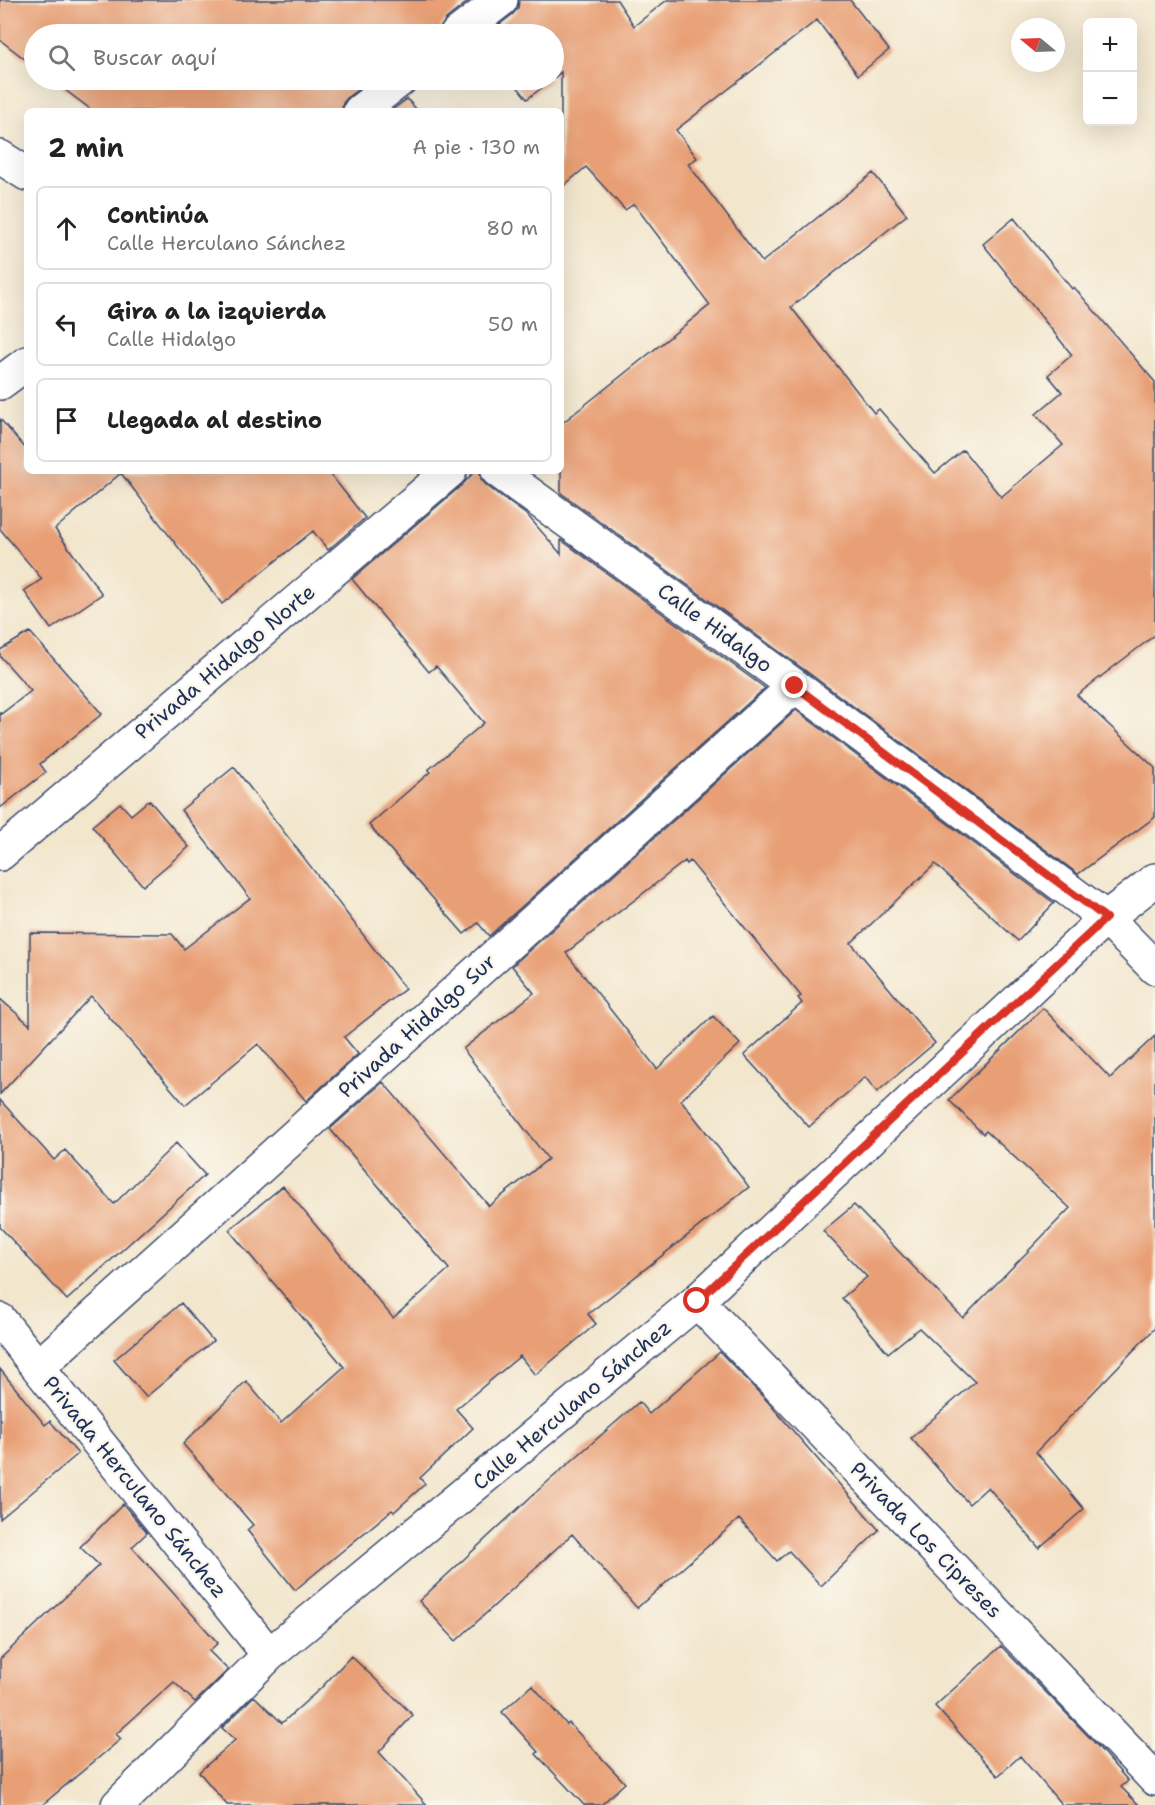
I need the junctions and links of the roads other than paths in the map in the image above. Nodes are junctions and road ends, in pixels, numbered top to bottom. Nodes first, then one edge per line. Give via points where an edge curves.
1 (501, 0) edge
2 (470, 24) edge
3 (387, 90) edge
4 (364, 108) edge
5 (0, 157) edge
6 (24, 172) edge
7 (24, 365) edge
8 (0, 383) edge
9 (446, 474) edge
10 (502, 474) edge
11 (795, 686) junction
12 (0, 854) edge
13 (1155, 880) edge
14 (1106, 918) junction
15 (1155, 968) edge
16 (697, 1301) junction
17 (0, 1320) edge
18 (39, 1366) junction
19 (269, 1655) junction
20 (1155, 1779) edge
21 (118, 1805) edge

1 - 2 street
3 - 4 street
5 - 6 street
7 - 8 street
9 - 12 street, Privada Hidalgo Norte
10 - 11 street, Calle Hidalgo
11 - 14 street, Calle Hidalgo
11 - 18 street, Privada Hidalgo Sur
13 - 14 street, Calle Herculano Sánchez
14 - 15 street, Calle Hidalgo
14 - 16 street, Calle Herculano Sánchez
16 - 19 street, Calle Herculano Sánchez
16 - 20 street, Privada Los Cipreses
17 - 18 street, Privada Herculano Sánchez
18 - 19 street, Privada Herculano Sánchez
19 - 21 street, Calle Herculano Sánchez

